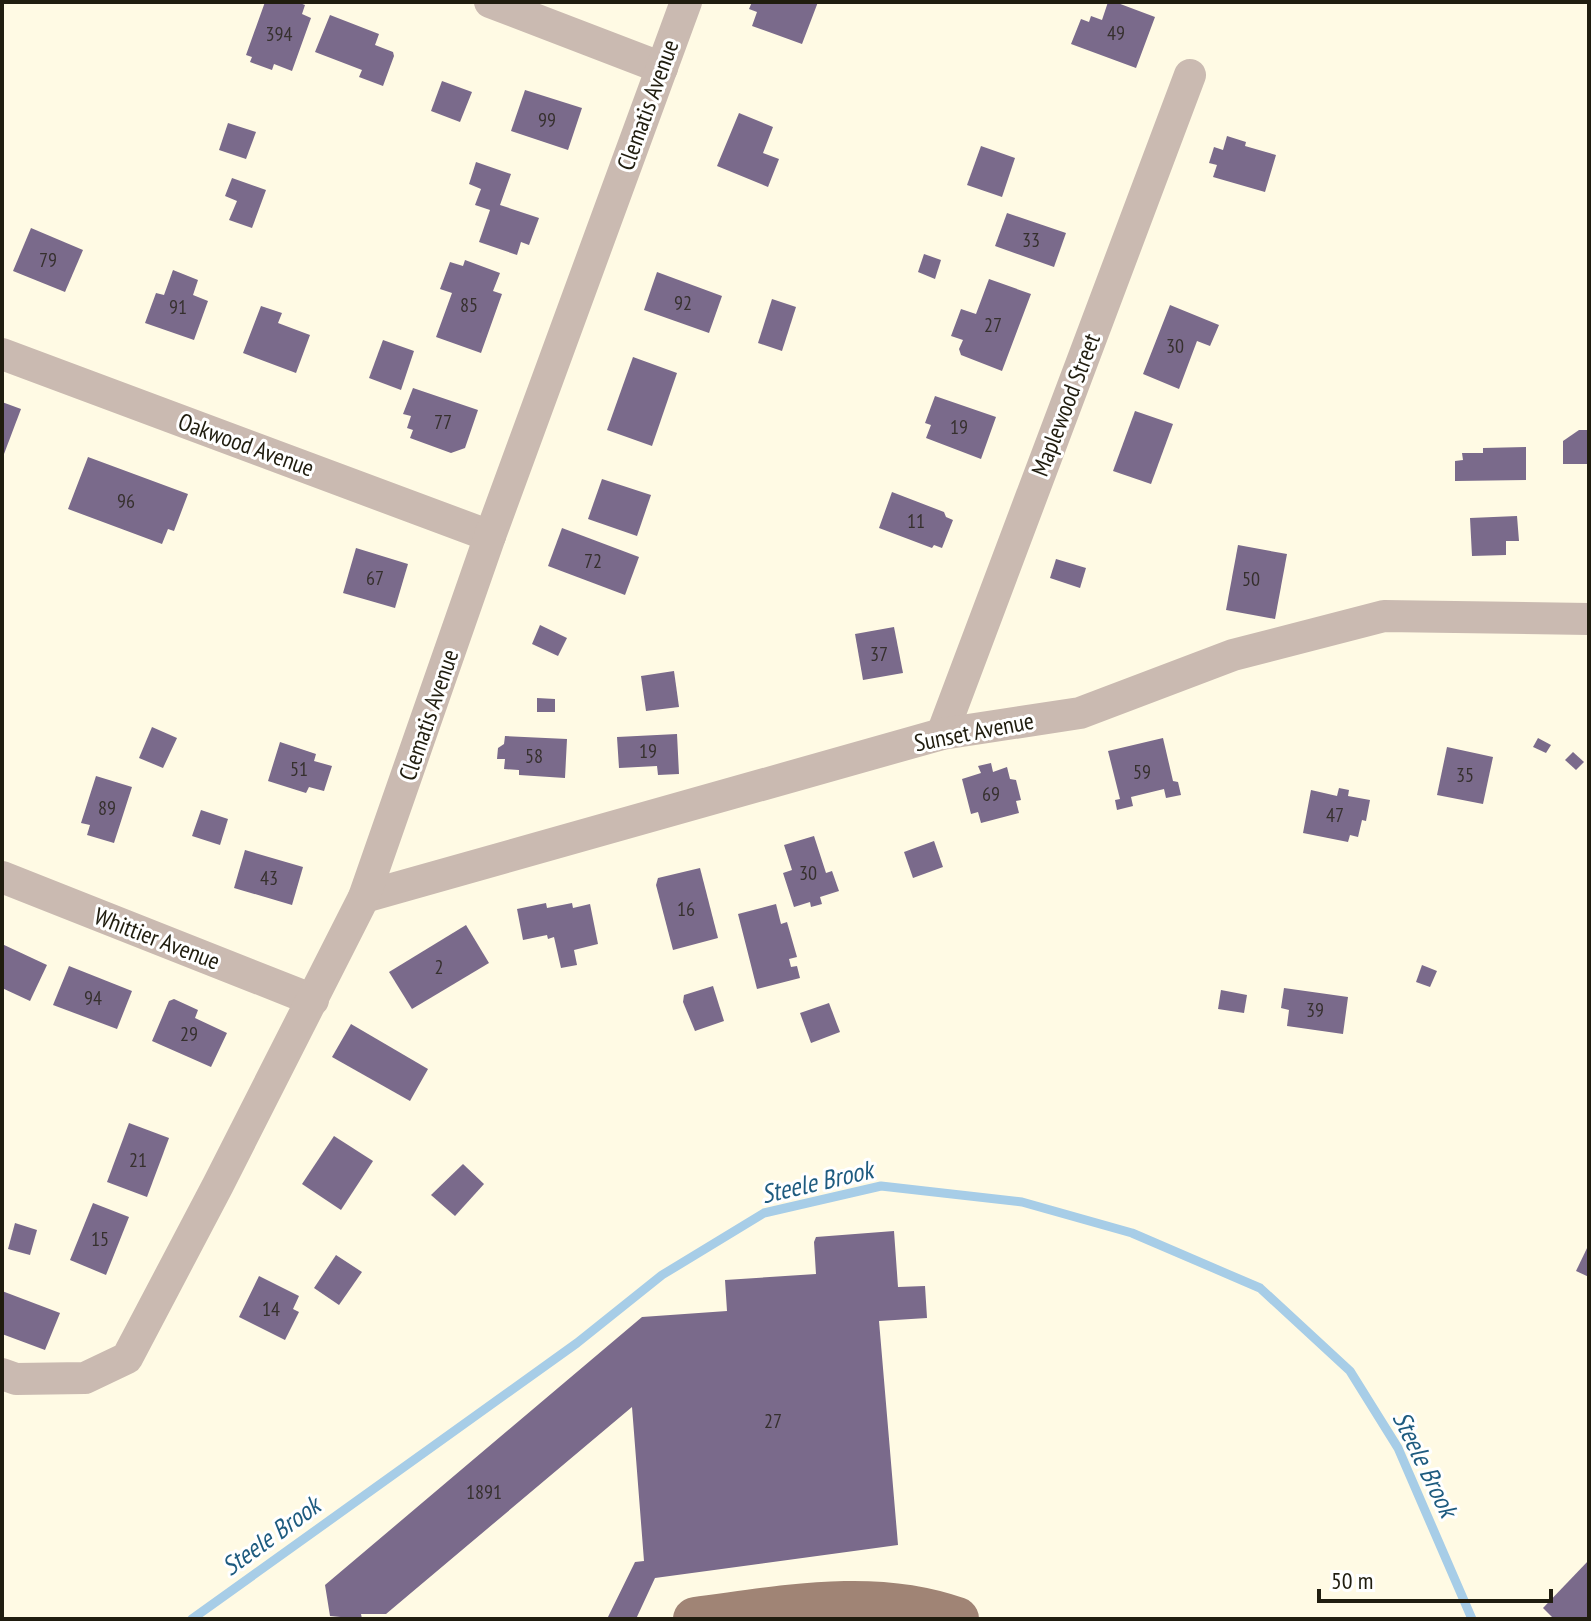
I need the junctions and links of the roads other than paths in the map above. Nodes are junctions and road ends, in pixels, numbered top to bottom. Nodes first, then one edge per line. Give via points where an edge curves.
1 (490, 2) edge
2 (686, 2) edge
3 (662, 68) junction
4 (1190, 75) dead end
5 (2, 354) edge
6 (490, 536) junction
7 (1589, 619) edge
8 (942, 734) junction
9 (2, 877) edge
10 (364, 897) junction
11 (313, 1000) junction
12 (2, 1374) edge
13 (695, 1619) edge
14 (957, 1619) edge

1 - 3 street
2 - 3 street, Clematis Avenue
3 - 6 street, Clematis Avenue
4 - 8 street, Maplewood Street
5 - 6 street, Oakwood Avenue
6 - 10 street, Clematis Avenue
7 - 8 street, Sunset Avenue via 1384,616 1233,655 1080,713
8 - 10 street, Sunset Avenue
9 - 11 street, Whittier Avenue
10 - 11 street, Clematis Avenue
11 - 12 street, Clematis Avenue via 127,1358 85,1378 16,1379
13 - 14 main road via 847,1602 900,1604

